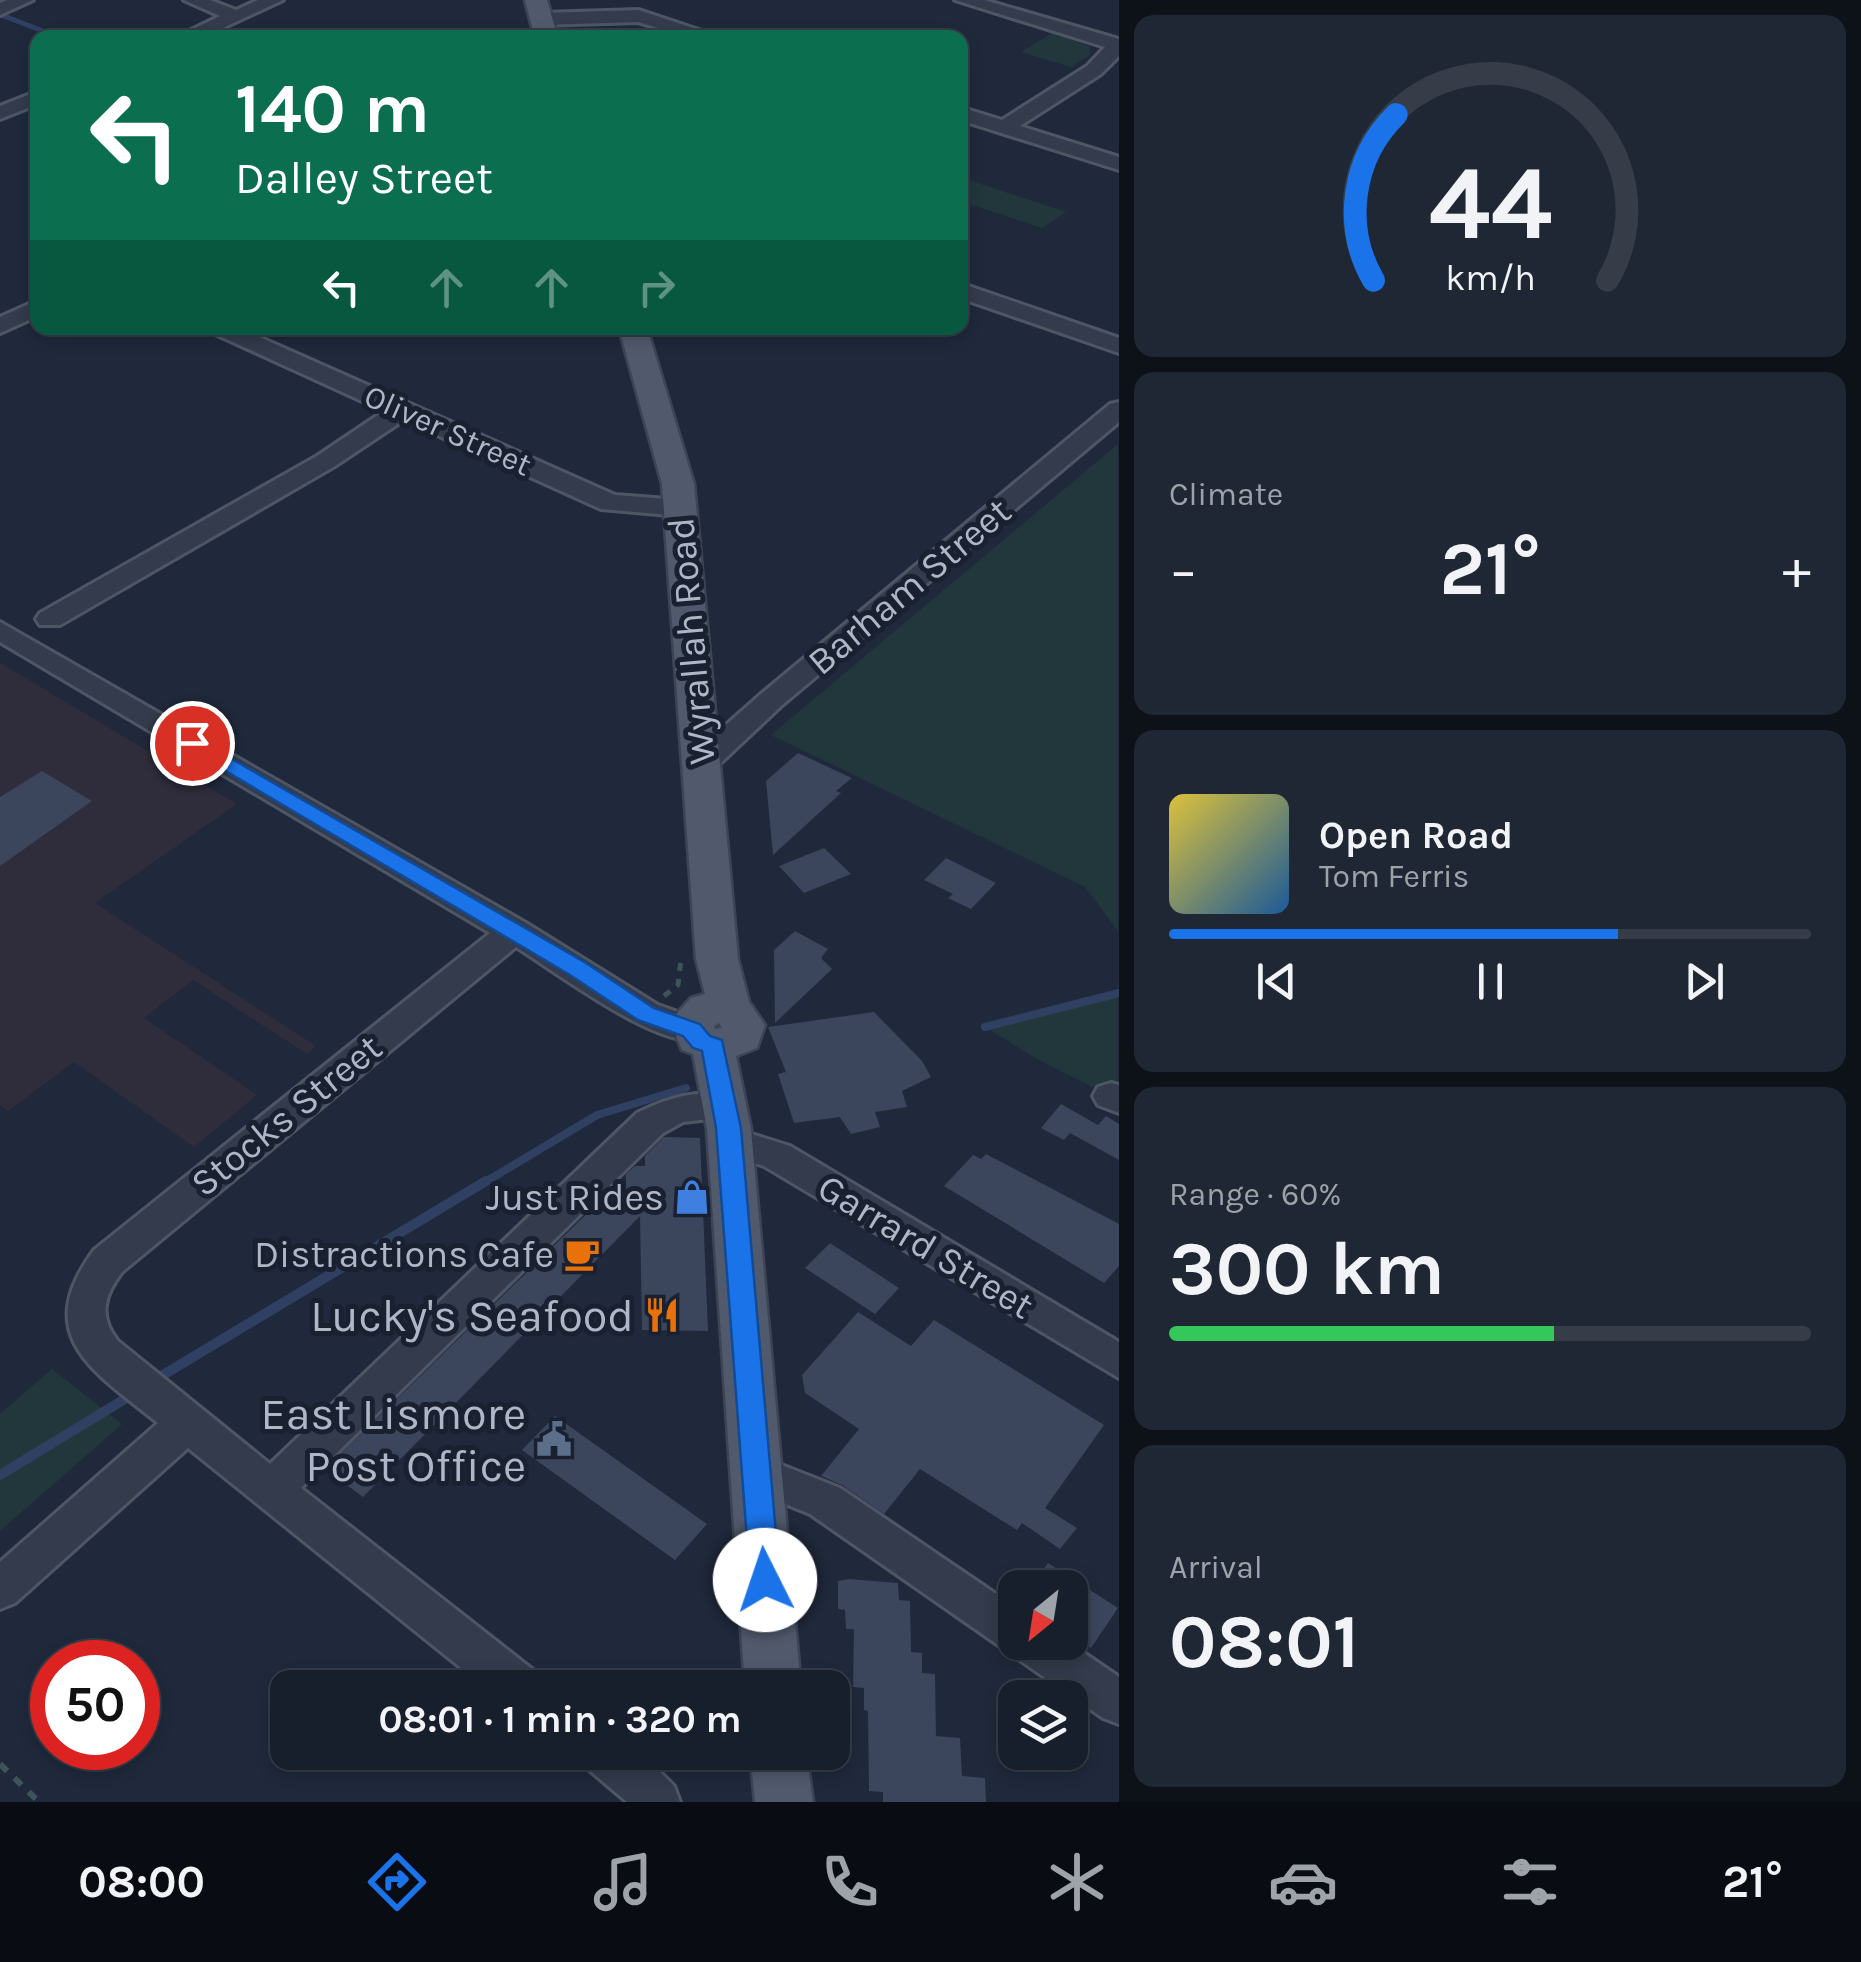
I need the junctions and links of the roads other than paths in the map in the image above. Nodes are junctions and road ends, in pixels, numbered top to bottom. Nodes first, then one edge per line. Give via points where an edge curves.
1 (24, 0) edge
2 (193, 0) edge
3 (274, 0) edge
4 (964, 0) edge
5 (0, 9) edge
6 (236, 16) junction
7 (542, 19) edge
8 (203, 30) edge
9 (687, 30) edge
10 (1118, 45) edge
11 (30, 100) edge
12 (0, 113) edge
13 (968, 116) edge
14 (1004, 126) junction
15 (1118, 164) edge
16 (968, 293) edge
17 (30, 312) edge
18 (0, 326) edge
19 (246, 335) edge
20 (635, 335) edge
21 (1118, 346) edge
22 (1118, 409) edge
23 (402, 410) junction
24 (681, 508) junction
25 (50, 619) dead end
26 (0, 630) edge
27 (701, 764) junction
28 (514, 931) junction
29 (713, 1025) junction
30 (727, 1126) junction
31 (1118, 1362) edge
32 (187, 1423) junction
33 (756, 1473) junction
34 (271, 1490) junction
35 (0, 1590) edge
36 (998, 1620) edge
37 (1056, 1660) edge
38 (499, 1670) edge
39 (772, 1670) edge
40 (1118, 1704) edge
41 (625, 1770) edge
42 (658, 1795) edge

1 - 5 street
2 - 6 street
3 - 6 street
4 - 10 street
6 - 8 street
7 - 9 street via 639,16
10 - 14 street via 1094,70
11 - 12 street
13 - 14 street
14 - 15 street
16 - 21 street
17 - 18 street
19 - 23 street, Oliver Street
20 - 24 main road, Wyrallah Road
22 - 27 street, Barham Street
23 - 24 street, Oliver Street via 610,503
23 - 25 street via 326,461
24 - 27 main road, Wyrallah Road
26 - 28 street
27 - 29 main road, Wyrallah Road via 718,960
28 - 29 street via 646,1014
28 - 32 street, Stocks Street via 91,1281 83,1316 90,1336
29 - 30 main road, Wyrallah Road
30 - 31 street, Garrard Street
30 - 33 main road, Wyrallah Road
30 - 34 street via 677,1110 650,1122
32 - 34 street
32 - 35 street
33 - 36 street via 826,1501
33 - 39 main road, Wyrallah Road
34 - 38 street
37 - 40 street
41 - 42 street

